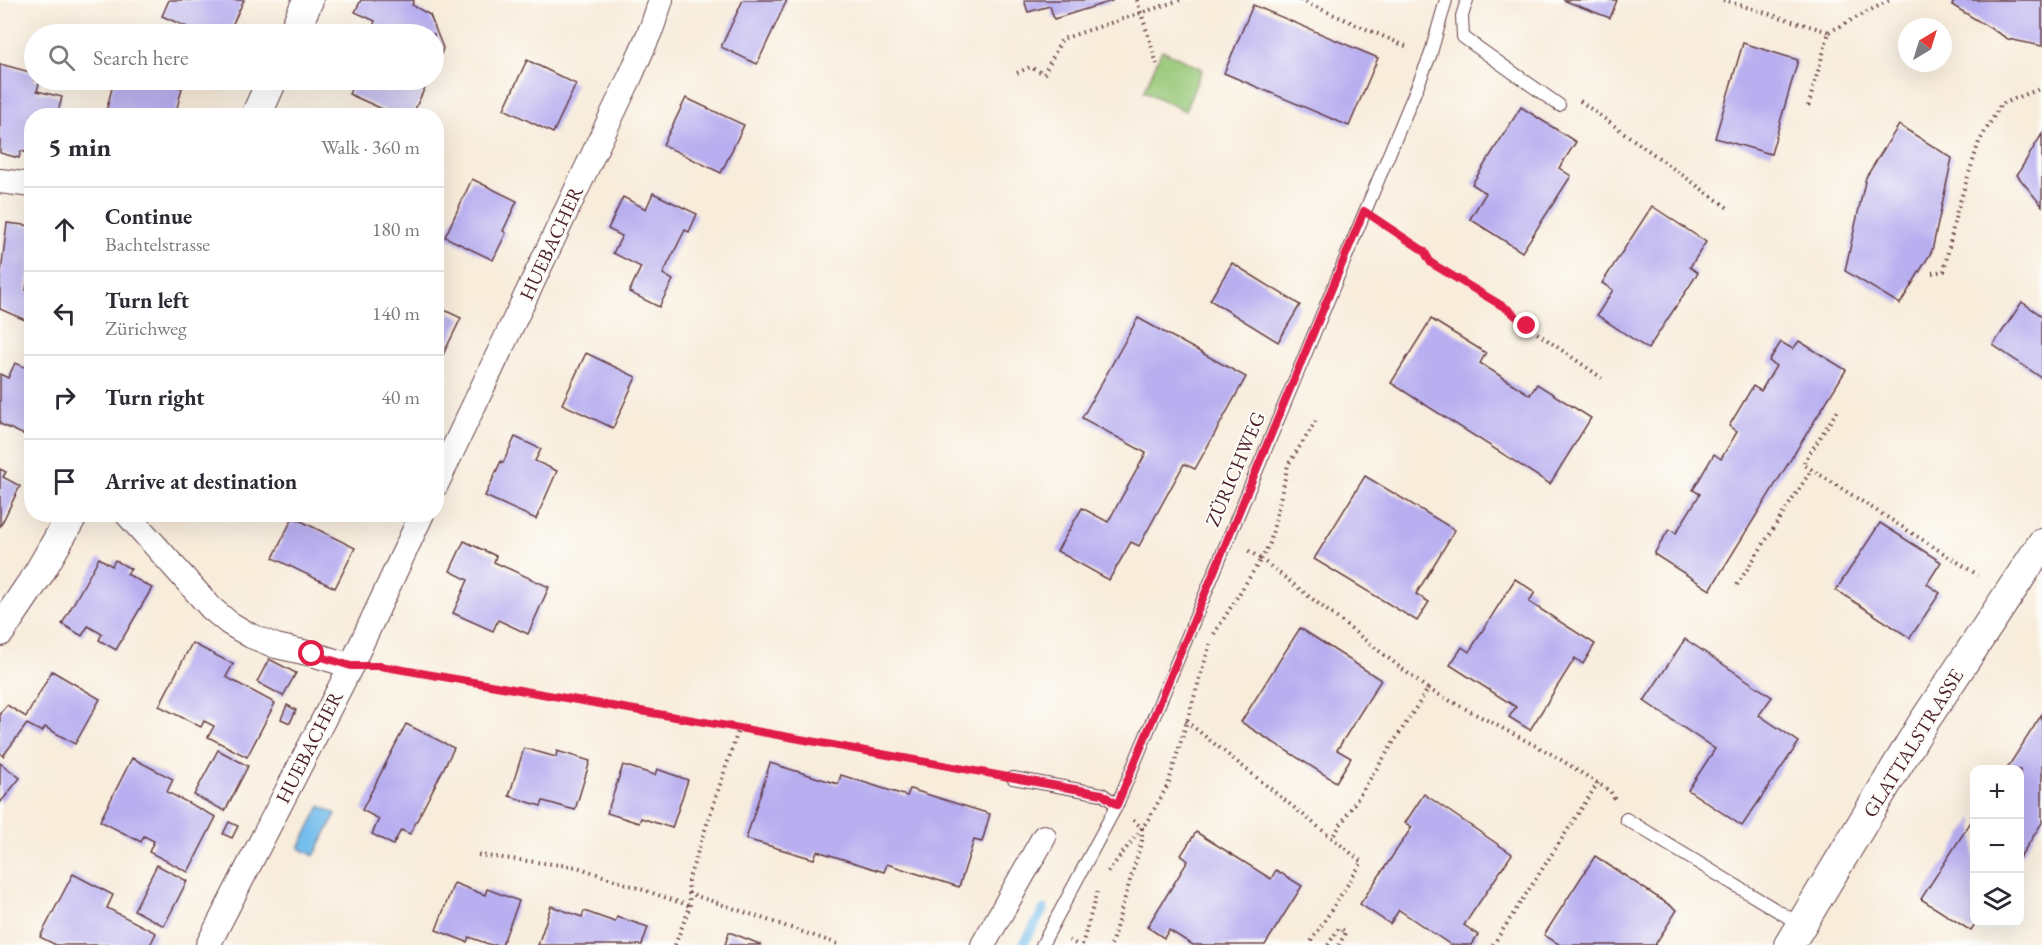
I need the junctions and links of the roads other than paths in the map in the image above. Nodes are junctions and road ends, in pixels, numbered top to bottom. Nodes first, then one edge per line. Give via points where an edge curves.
1 (308, 0) edge
2 (661, 0) edge
3 (1467, 0) edge
4 (1445, 4) edge
5 (1462, 16) junction
6 (297, 24) edge
7 (268, 90) edge
8 (1559, 105) dead end
9 (260, 108) edge
10 (0, 181) edge
11 (24, 184) edge
12 (444, 468) edge
13 (68, 522) edge
14 (134, 522) edge
15 (418, 522) edge
16 (2038, 560) edge
17 (0, 631) edge
18 (351, 666) junction
19 (1013, 778) road end
20 (1117, 805) junction
21 (1626, 819) road end
22 (1044, 837) dead end
23 (1795, 935) edge
24 (208, 945) edge
25 (983, 945) edge
26 (1042, 945) edge

1 - 6 street
2 - 12 street, HUEBACHER via 637,63
3 - 5 lane
4 - 5 lane
4 - 20 lane, ZÜRICHWEG via 1430,56
5 - 8 lane via 1463,37
7 - 9 street
10 - 11 street
13 - 17 street
14 - 18 street via 211,609 229,623 276,646
15 - 18 street, HUEBACHER
16 - 23 street, GLATTALSTRASSE via 1923,723
18 - 24 street, HUEBACHER
19 - 20 lane via 1102,794
20 - 26 lane, ZÜRICHWEG
21 - 23 lane
22 - 25 street

